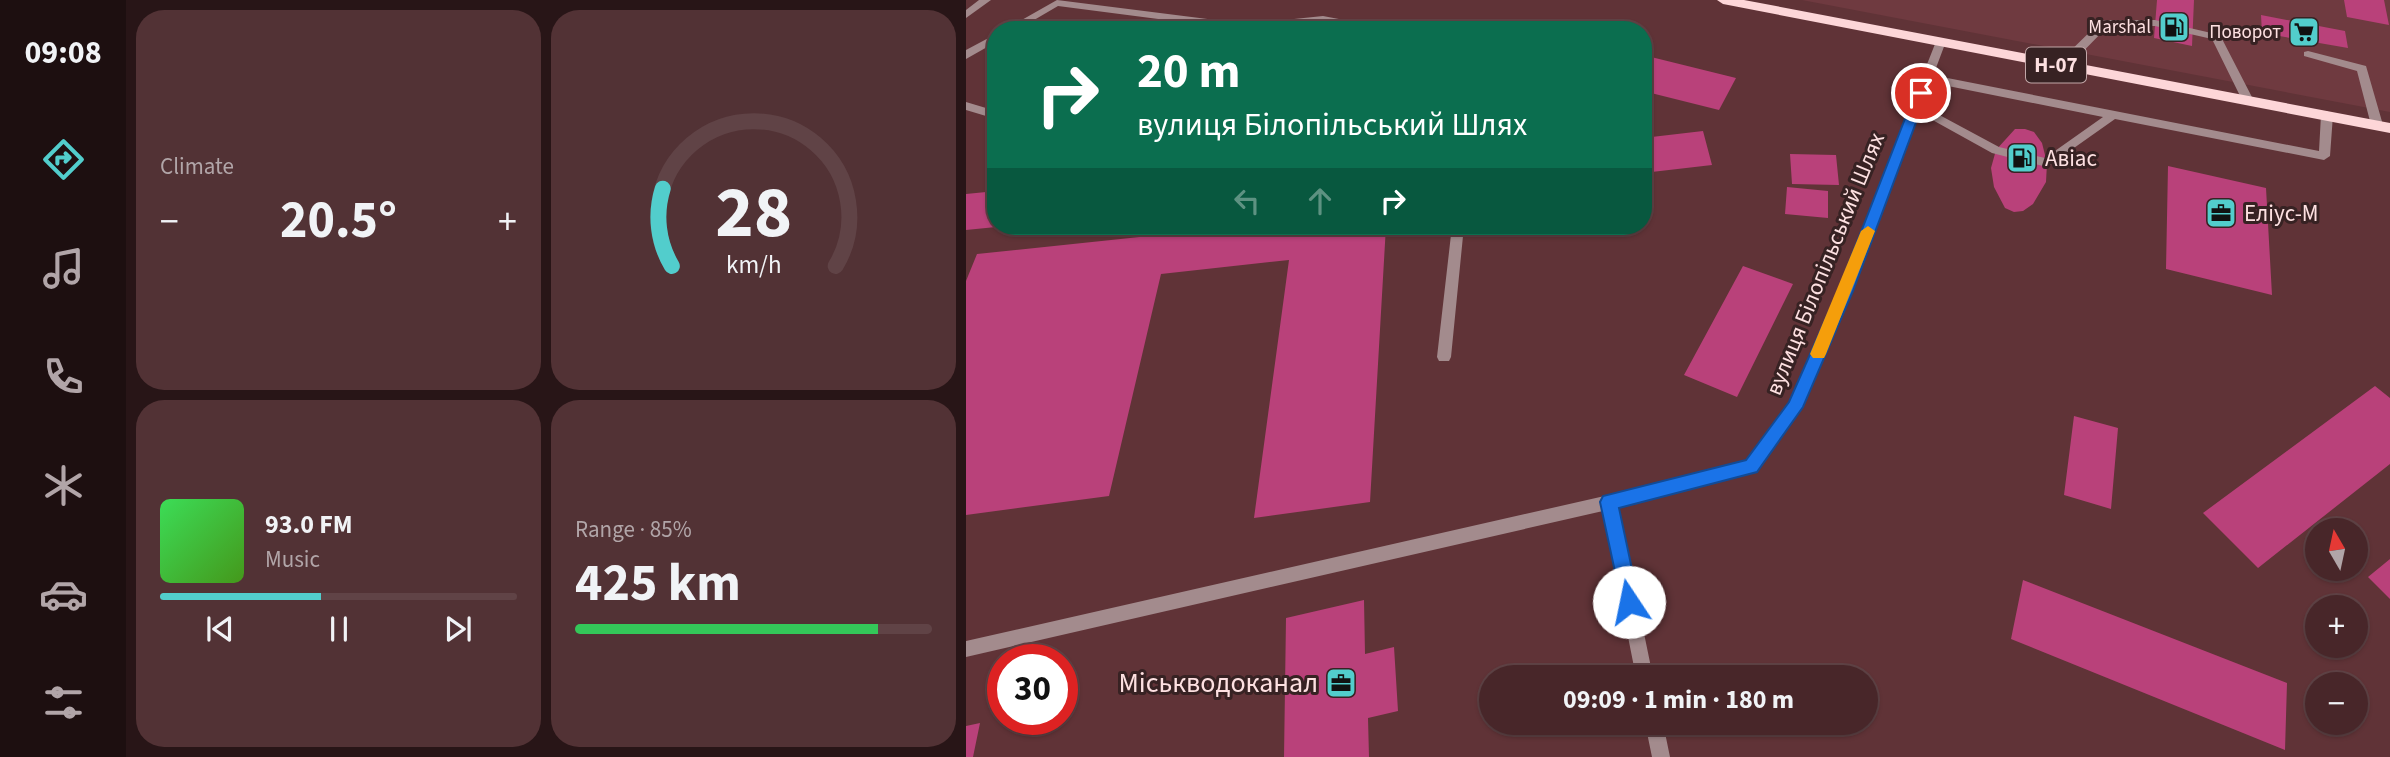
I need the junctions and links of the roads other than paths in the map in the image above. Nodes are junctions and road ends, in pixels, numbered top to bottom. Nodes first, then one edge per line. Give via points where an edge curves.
1 (986, 0) edge
2 (1723, 0) edge
3 (966, 15) edge
4 (1024, 21) edge
5 (1201, 21) edge
6 (1304, 21) edge
7 (1334, 21) edge
8 (987, 42) edge
9 (1940, 44) junction
10 (2308, 54) dead end
11 (966, 55) edge
12 (2062, 66) junction
13 (1927, 78) junction
14 (2248, 101) junction
15 (966, 106) edge
16 (1915, 107) junction
17 (987, 112) edge
18 (2113, 115) junction
19 (2327, 116) junction
20 (2384, 126) edge
21 (1457, 235) edge
22 (1444, 357) dead end
23 (1609, 502) junction
24 (966, 649) edge
25 (1643, 665) edge
26 (1656, 735) edge
27 (1661, 757) edge

1 - 3 street
2 - 9 main road, Н-07
4 - 5 street via 1056,2
6 - 7 street
8 - 11 street
9 - 12 main road, Н-07
9 - 13 street, вулиця Білопільський Шлях
10 - 20 street via 2362,69
12 - 14 main road, Н-07
12 - 14 street via 2105,23 2155,23 2216,37
13 - 16 street, вулиця Білопільський Шлях
13 - 18 street
14 - 19 main road, Н-07
15 - 17 street
16 - 18 street via 1996,150 2047,163
16 - 23 street, вулиця Білопільський Шлях via 1795,407 1751,466
18 - 19 street via 2324,156
19 - 20 main road, Н-07
21 - 22 street
23 - 24 street, вулиця Білопільський Шлях
23 - 25 street
26 - 27 street

